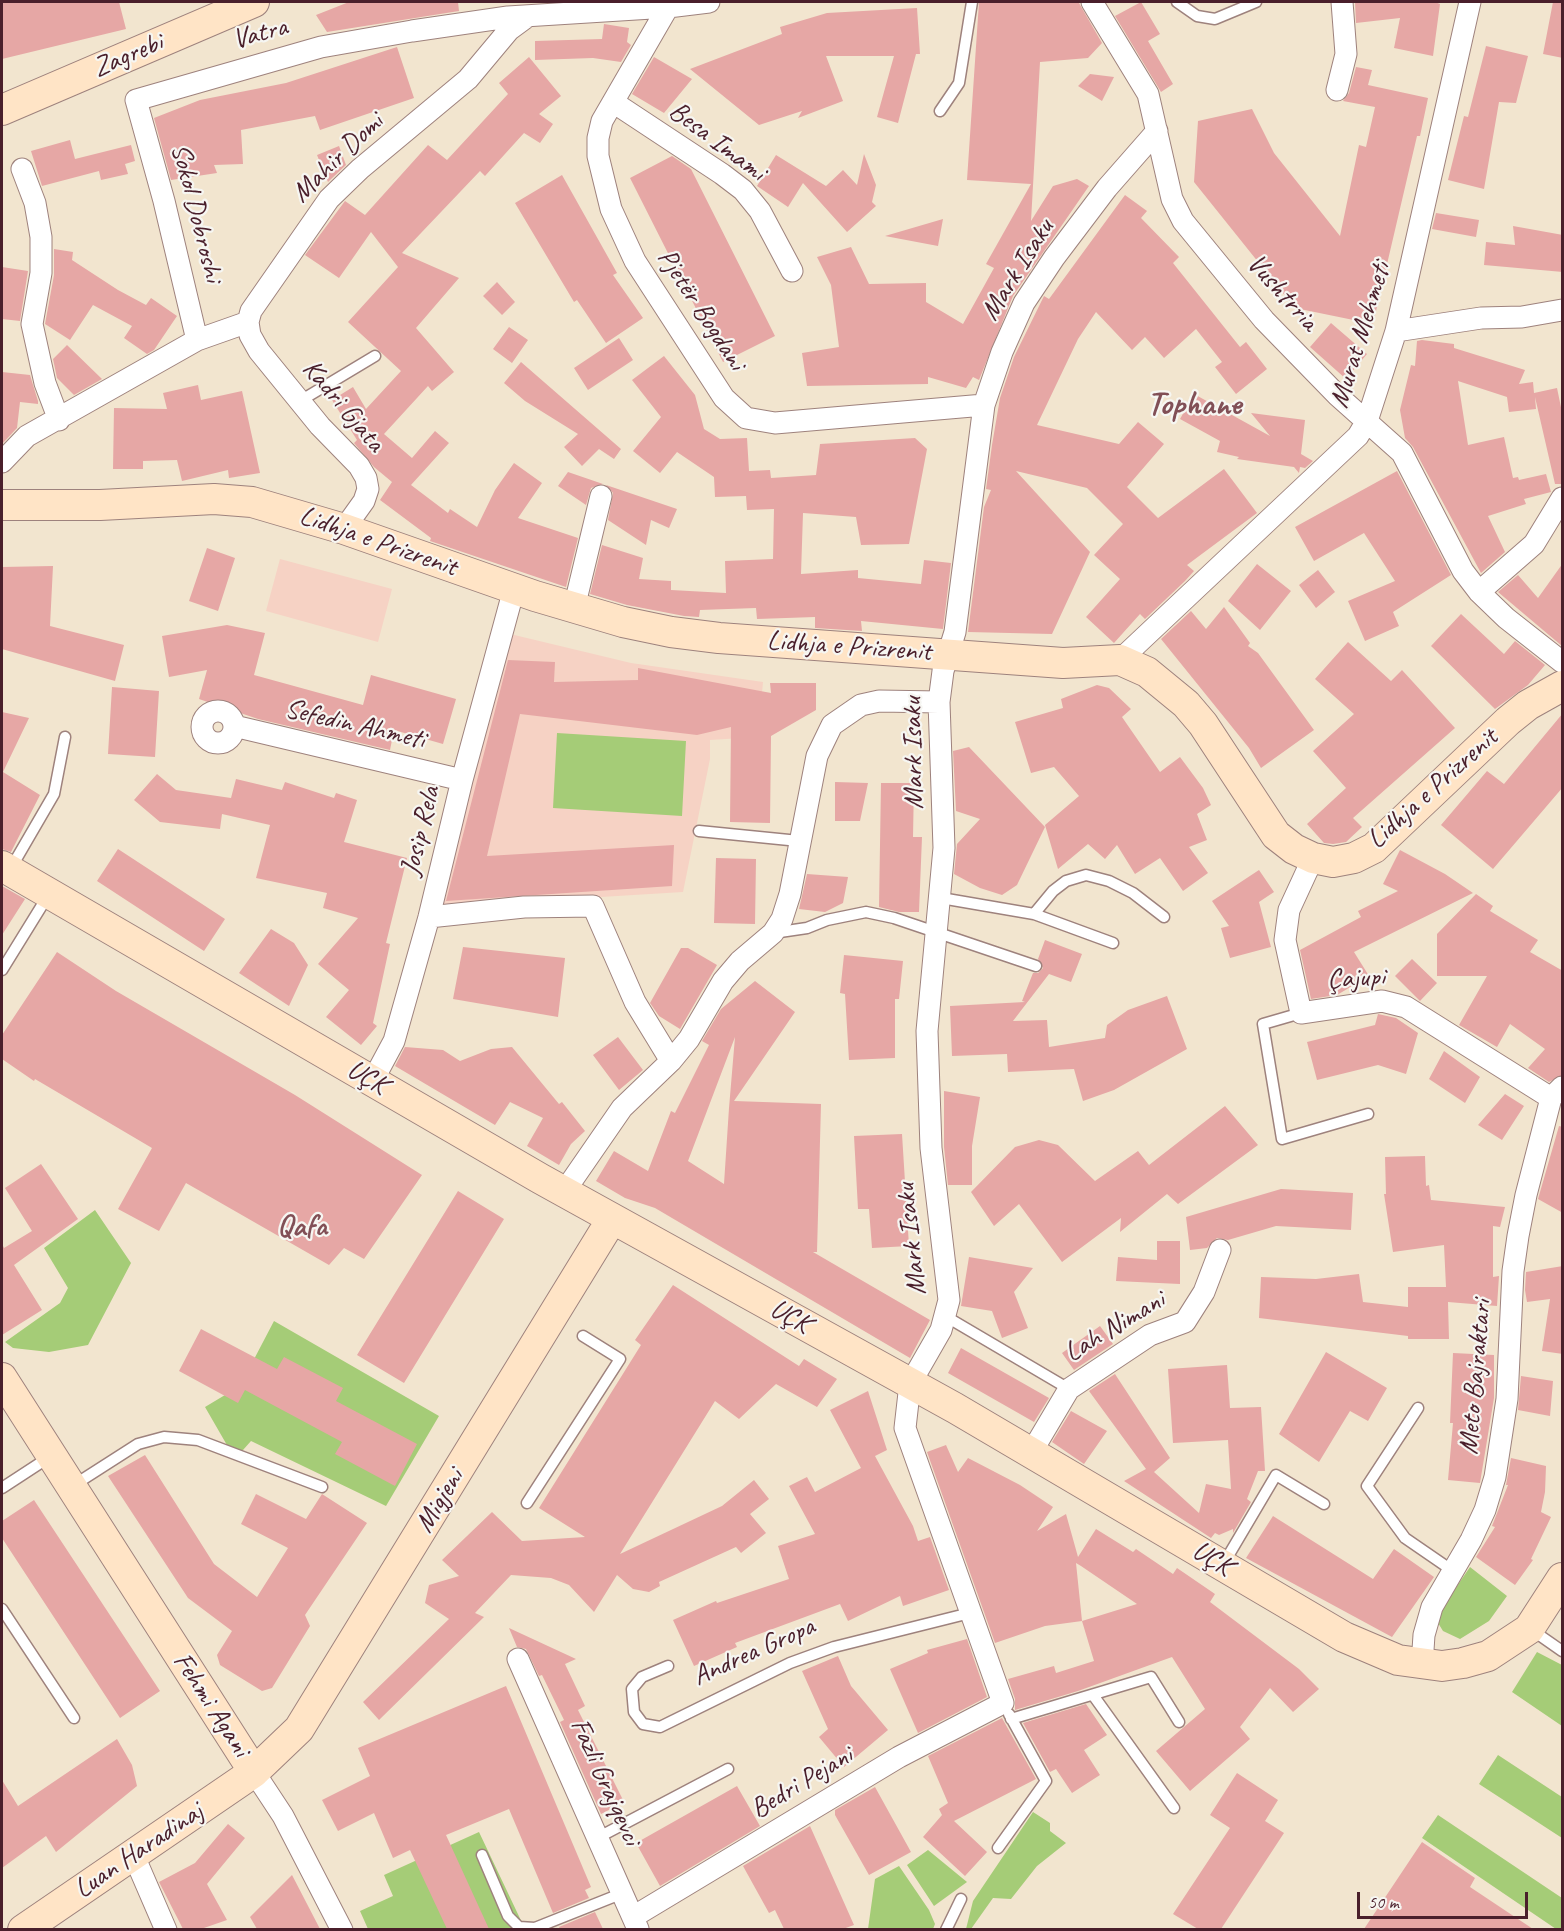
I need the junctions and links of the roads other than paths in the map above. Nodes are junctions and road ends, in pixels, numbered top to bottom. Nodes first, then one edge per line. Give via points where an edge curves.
1 (254, 2) edge
2 (709, 2) edge
3 (972, 2) edge
4 (1092, 2) edge
5 (1177, 2) edge
6 (1256, 2) edge
7 (1342, 2) edge
8 (1470, 2) edge
9 (668, 7) junction
10 (513, 16) edge
11 (1337, 90) dead end
12 (136, 100) joint
13 (613, 102) junction
14 (2, 110) edge
15 (940, 111) dead end
16 (1157, 131) junction
17 (22, 169) dead end
18 (792, 271) dead end
19 (1563, 310) edge
20 (248, 322) junction
21 (1396, 331) junction
22 (198, 340) junction
23 (375, 356) dead end
24 (300, 401) junction
25 (984, 405) junction
26 (59, 420) junction
27 (1367, 421) junction
28 (2, 462) edge
29 (601, 496) dead end
30 (1563, 498) edge
31 (2, 506) edge
32 (344, 529) junction
33 (514, 589) junction
34 (1479, 592) junction
35 (574, 608) junction
36 (949, 653) junction
37 (1120, 660) junction
38 (1563, 662) edge
39 (1563, 686) edge
40 (939, 702) junction
41 (234, 726) dead end
42 (65, 737) dead end
43 (462, 780) junction
44 (699, 831) dead end
45 (800, 841) junction
46 (1313, 858) junction
47 (5, 868) edge
48 (49, 894) junction
49 (941, 898) junction
50 (1034, 914) junction
51 (429, 917) junction
52 (1164, 917) dead end
53 (936, 931) junction
54 (773, 933) junction
55 (1113, 943) dead end
56 (1036, 966) dead end
57 (2, 970) edge
58 (1301, 1013) junction
59 (671, 1062) junction
60 (372, 1082) junction
61 (1557, 1093) edge
62 (1368, 1114) dead end
63 (564, 1192) junction
64 (612, 1219) junction
65 (1220, 1250) dead end
66 (945, 1316) junction
67 (583, 1336) dead end
68 (2, 1378) edge
69 (910, 1384) junction
70 (1069, 1389) junction
71 (1418, 1408) dead end
72 (1031, 1453) junction
73 (51, 1456) junction
74 (71, 1486) junction
75 (322, 1487) dead end
76 (2, 1488) edge
77 (527, 1503) dead end
78 (1324, 1504) dead end
79 (1223, 1566) junction
80 (1453, 1571) junction
81 (1563, 1578) edge
82 (2, 1609) edge
83 (970, 1613) junction
84 (1529, 1629) junction
85 (1563, 1650) edge
86 (518, 1659) dead end
87 (1422, 1665) junction
88 (668, 1666) dead end
89 (1093, 1695) junction
90 (1007, 1711) junction
91 (74, 1718) dead end
92 (1179, 1722) dead end
93 (728, 1769) dead end
94 (254, 1772) junction
95 (1174, 1808) dead end
96 (598, 1837) junction
97 (998, 1848) dead end
98 (482, 1855) dead end
99 (134, 1856) junction
100 (623, 1893) junction
101 (961, 1899) dead end
102 (636, 1923) edge
103 (23, 1929) edge
104 (166, 1929) edge
105 (342, 1929) edge
106 (946, 1929) edge

1 - 14 main road, Zagrebi
2 - 9 street, Vatra
3 - 15 lane via 959,83
4 - 16 street, Vushtrria via 1148,94
5 - 6 lane via 1197,16 1215,19
7 - 11 street via 1346,54
8 - 21 street, Murat Mehmeti
9 - 10 street, Vatra
9 - 13 street, Pjetër Bogdani
10 - 12 street, Vatra via 321,47
10 - 20 street, Mahir Domi via 468,79 329,199
12 - 22 street, Sokol Dobroshi
13 - 18 street, Besa Imami via 743,190 760,211
13 - 25 street, Pjetër Bogdani via 598,138 602,181 611,209 635,261 734,409 757,422 775,423
16 - 25 street, Mark Isaku via 1107,188 1024,303
16 - 27 street, Vushtrria via 1172,199 1183,221 1264,320
17 - 26 street via 35,203 41,237 41,273 32,324 45,383
19 - 21 street
20 - 22 street
20 - 24 street, Kadri Gjata via 259,351
21 - 27 street, Murat Mehmeti
22 - 26 street
23 - 24 lane
24 - 32 street, Kadri Gjata via 366,478 364,501
25 - 36 street, Mark Isaku via 955,632
26 - 28 street via 27,436
27 - 34 street, Vushtrria via 1402,453 1462,571
27 - 37 street, Murat Mehmeti via 1358,436
29 - 35 street
30 - 34 street via 1534,544
31 - 32 main road, Lidhja e Prizrenit via 214,499 252,502
32 - 33 main road, Lidhja e Prizrenit
33 - 35 main road, Lidhja e Prizrenit
33 - 43 street, Josip Rela
34 - 38 street, Vushtrria
35 - 36 main road, Lidhja e Prizrenit via 623,622 719,638
36 - 37 main road, Lidhja e Prizrenit via 1062,663
36 - 40 street, Mark Isaku
37 - 46 main road, Lidhja e Prizrenit via 1147,672 1186,704 1276,835
39 - 46 main road, Lidhja e Prizrenit via 1508,721 1374,848 1354,858 1333,862
40 - 45 street via 879,701 861,705 832,725 817,756
40 - 49 street, Mark Isaku via 944,848
41 - 43 street, Sefedin Ahmeti
42 - 47 lane, UÇK via 54,794
43 - 51 street, Josip Rela
44 - 45 lane
45 - 54 street via 790,894
46 - 58 street, Çajupi via 1289,910 1285,940
47 - 48 main road, UÇK
48 - 57 lane
48 - 60 main road, UÇK
49 - 50 lane
49 - 53 street, Mark Isaku
50 - 52 lane via 1066,881 1086,875 1117,885
50 - 55 lane
51 - 59 street via 524,907 593,906 635,1002
51 - 60 street, Josip Rela via 394,1041
53 - 54 lane via 866,912
53 - 56 lane
53 - 66 street, Mark Isaku via 927,1031 931,1148 949,1300
54 - 59 street via 723,981
58 - 61 street, Çajupi via 1382,1001 1406,1007
58 - 62 lane via 1263,1024 1282,1139
59 - 63 street via 622,1108
60 - 63 main road, UÇK
61 - 80 street, Meto Bajraktari via 1526,1195 1518,1236 1507,1399 1495,1478 1485,1510
63 - 64 main road, UÇK
64 - 69 main road, UÇK
64 - 94 main road, Migjeni via 328,1686 299,1729
65 - 70 street, Lah Nimani via 1204,1292 1185,1322 1150,1335
66 - 69 street, Mark Isaku
66 - 70 lane, Lah Nimani
67 - 77 lane via 620,1359
68 - 73 main road, Fehmi Agani
69 - 72 main road, UÇK
69 - 83 street via 905,1428
70 - 72 street, Lah Nimani
71 - 80 lane via 1367,1486 1405,1538
72 - 79 main road, UÇK
73 - 74 main road, Fehmi Agani
73 - 76 lane
74 - 75 lane via 138,1444 164,1437 198,1440
74 - 94 main road, Fehmi Agani
78 - 79 lane via 1276,1475
79 - 87 main road, UÇK via 1344,1637 1398,1660
80 - 87 street, Meto Bajraktari via 1431,1607
81 - 84 main road, UÇK
82 - 91 lane
83 - 88 lane, Andrea Gropa via 834,1647 790,1663 660,1727 643,1724 634,1712 632,1689 642,1677
83 - 90 street
84 - 85 lane
84 - 87 main road, UÇK via 1488,1656 1453,1665
86 - 96 street, Fazli Grajqevci
89 - 90 lane
89 - 92 lane via 1151,1677
89 - 95 lane
90 - 97 lane via 1046,1781
90 - 102 street, Bedri Pejani via 898,1757
93 - 96 lane
94 - 99 main road, Luan Haradinaj
94 - 105 street, Fehmi Agani via 284,1816
96 - 100 street, Fazli Grajqevci
98 - 100 lane via 508,1916 519,1927 535,1928
99 - 103 main road, Luan Haradinaj
99 - 104 street
100 - 102 street, Fazli Grajqevci
101 - 106 lane

